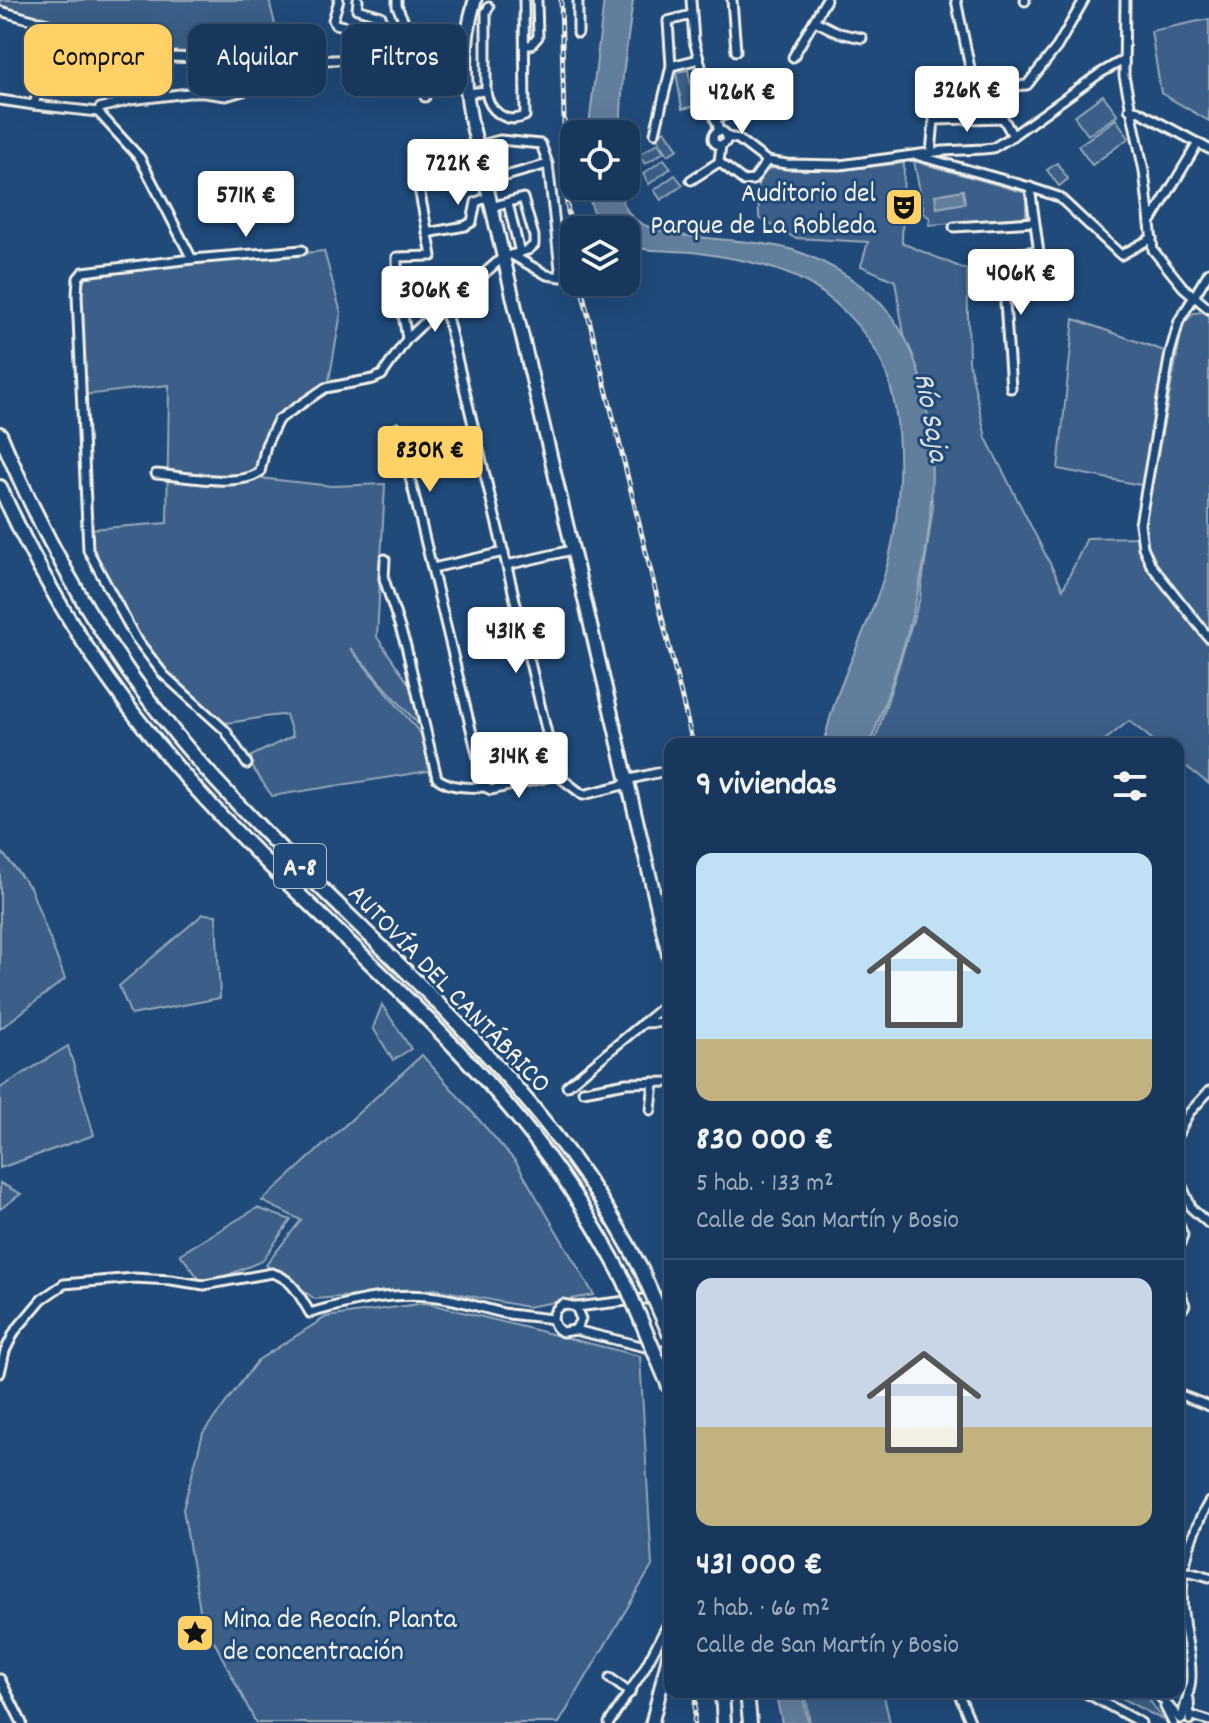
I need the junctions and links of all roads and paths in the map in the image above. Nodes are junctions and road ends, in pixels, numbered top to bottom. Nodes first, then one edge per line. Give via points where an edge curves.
1 (339, 0) edge
2 (358, 0) edge
3 (397, 0) edge
4 (475, 0) edge
5 (524, 0) edge
6 (537, 0) edge
7 (578, 0) edge
8 (691, 0) edge
9 (732, 0) edge
10 (826, 0) edge
11 (956, 0) edge
12 (1084, 0) edge
13 (1125, 0) edge
14 (489, 7) dead end
15 (0, 11) edge
16 (691, 15) junction
17 (815, 21) junction
18 (45, 24) edge
19 (405, 24) edge
20 (578, 33) dead end
21 (862, 38) dead end
22 (467, 40) edge
23 (525, 45) junction
24 (736, 51) dead end
25 (793, 57) dead end
26 (699, 59) junction
27 (1124, 62) junction
28 (671, 66) junction
29 (486, 91) junction
30 (188, 93) edge
31 (467, 93) joint
32 (36, 96) edge
33 (0, 100) edge
34 (34, 105) junction
35 (741, 109) dead end
36 (1129, 109) junction
37 (98, 112) junction
38 (715, 119) junction
39 (719, 131) junction
40 (655, 133) dead end
41 (1013, 136) junction
42 (727, 137) junction
43 (1198, 143) junction
44 (721, 145) junction
45 (477, 146) junction
46 (1209, 149) edge
47 (948, 151) junction
48 (931, 153) junction
49 (916, 155) junction
50 (767, 161) junction
51 (719, 162) junction
52 (548, 164) junction
53 (963, 167) junction
54 (417, 178) dead end
55 (691, 180) dead end
56 (485, 182) junction
57 (1030, 187) junction
58 (490, 202) junction
59 (508, 203) junction
60 (1034, 222) junction
61 (1150, 223) junction
62 (954, 227) dead end
63 (427, 233) junction
64 (1152, 238) junction
65 (302, 250) dead end
66 (1037, 251) junction
67 (516, 254) junction
68 (192, 259) junction
69 (1209, 272) edge
70 (1044, 289) dead end
71 (1194, 298) junction
72 (445, 308) junction
73 (1209, 309) edge
74 (407, 339) junction
75 (1011, 388) dead end
76 (398, 428) dead end
77 (0, 434) edge
78 (156, 474) dead end
79 (0, 487) edge
80 (572, 550) junction
81 (504, 552) junction
82 (385, 559) dead end
83 (507, 565) junction
84 (433, 568) junction
85 (1209, 638) edge
86 (247, 764) dead end
87 (664, 772) edge
88 (557, 775) junction
89 (627, 782) junction
90 (485, 787) junction
91 (664, 939) edge
92 (664, 1008) edge
93 (664, 1022) edge
94 (641, 1023) junction
95 (654, 1082) junction
96 (664, 1082) edge
97 (567, 1086) dead end
98 (583, 1091) dead end
99 (1209, 1091) edge
100 (651, 1110) dead end
101 (1184, 1123) edge
102 (1184, 1191) edge
103 (1209, 1224) edge
104 (664, 1297) edge
105 (576, 1307) junction
106 (552, 1319) junction
107 (664, 1321) edge
108 (575, 1330) junction
109 (664, 1352) edge
110 (0, 1373) edge
111 (664, 1375) edge
112 (1184, 1396) edge
113 (1209, 1406) edge
114 (1209, 1502) edge
115 (1184, 1570) edge
116 (1184, 1572) edge
117 (1209, 1577) edge
118 (1184, 1626) edge
119 (664, 1631) edge
120 (664, 1670) edge
121 (643, 1671) junction
122 (662, 1676) junction
123 (610, 1678) dead end
124 (0, 1679) edge
125 (630, 1693) junction
126 (720, 1698) edge
127 (745, 1698) edge
128 (961, 1698) edge
129 (1095, 1698) edge
130 (1161, 1698) edge
131 (1161, 1698) edge
132 (1187, 1698) junction
133 (1168, 1705) junction
134 (1185, 1720) edge
135 (1209, 1721) edge
136 (22, 1723) edge
137 (609, 1723) edge
138 (652, 1723) edge
139 (722, 1723) edge
140 (747, 1723) edge
141 (971, 1723) edge
142 (1141, 1723) edge

1 - 2 street via 335,24 375,33 381,16 357,9
3 - 19 street
4 - 22 highway
5 - 23 street
6 - 23 street via 538,37
7 - 20 street
8 - 16 street
9 - 24 street
10 - 17 street
11 - 12 street via 974,87 984,88 1027,85 1035,78
13 - 27 street
14 - 29 street
15 - 18 street
16 - 26 street
16 - 28 street via 668,21
17 - 21 street
17 - 25 street
23 - 29 street via 525,116 512,119 497,113
26 - 28 street
26 - 38 street
27 - 36 street
27 - 41 street
28 - 40 street
29 - 31 street
30 - 37 street
31 - 45 highway
32 - 34 street
33 - 34 street
34 - 37 street
35 - 38 street
36 - 43 street
36 - 61 street
37 - 68 street via 140,158
38 - 39 street
39 - 42 street
39 - 44 street via 713,139
41 - 47 street via 993,148
41 - 48 street via 1003,118 934,120
42 - 44 street
42 - 50 street
43 - 46 street
43 - 61 street
44 - 51 street
45 - 52 street via 500,140 541,144
45 - 56 highway
47 - 48 street
47 - 53 street
48 - 49 street
49 - 50 street via 840,165
49 - 53 street
50 - 51 street via 749,181
51 - 55 street
52 - 56 street
52 - 67 street via 561,277 547,275
53 - 57 street
54 - 63 street
56 - 58 highway
57 - 60 street
57 - 64 street via 1059,197 1121,255
58 - 59 street
58 - 63 street via 476,202 472,222 465,226
58 - 67 highway
59 - 67 street
59 - 67 street via 523,198 534,236 534,245
60 - 62 street
60 - 66 street
61 - 64 street
63 - 74 street via 432,256 397,257
64 - 71 street via 1153,250
65 - 68 street
66 - 70 street
66 - 75 street via 1004,255 1002,260
67 - 72 street
67 - 80 highway
68 - 86 street via 83,272 78,278 88,550 135,637 164,675 225,730
69 - 71 street
71 - 73 street
71 - 85 street via 1179,321 1170,353 1140,524 1151,565
72 - 74 street
72 - 81 street
74 - 78 street via 382,375 325,388 278,420 260,472 252,477
76 - 84 street
77 - 107 highway, AUTOVÍA DEL CANTÁBRICO / A-8, bridge via 72,585 152,705 243,809 516,1085 592,1184
79 - 111 highway, AUTOVÍA DEL CANTÁBRICO / A-8, bridge via 64,611 153,739 225,820 451,1045 508,1107 569,1187 624,1280
80 - 83 street
80 - 89 highway
81 - 83 street
81 - 84 street
82 - 90 street via 384,579 437,778 464,788
83 - 88 street
84 - 90 street
87 - 89 street
88 - 89 street via 583,795
88 - 90 street
89 - 91 highway
92 - 94 street
93 - 94 street
94 - 97 street
95 - 96 street
95 - 98 street
95 - 100 street
99 - 101 street
102 - 103 street via 1192,1209
104 - 105 street
105 - 106 street via 558,1306
105 - 108 street via 581,1319
106 - 108 street via 558,1330
106 - 110 street via 413,1295 389,1295 310,1313 294,1285 272,1273 204,1285 153,1279 80,1281 53,1289 30,1312 5,1351
108 - 109 street
112 - 113 street
114 - 116 street
115 - 117 street, bridge
118 - 132 street via 1191,1672
119 - 121 street
120 - 122 highway
121 - 122 street
121 - 125 street
122 - 138 highway
123 - 125 street
124 - 136 street
125 - 137 street
126 - 139 highway
127 - 140 highway
128 - 141 street
129 - 142 street
130 - 133 street
131 - 134 street
132 - 133 street
132 - 134 street
133 - 134 street
134 - 135 street

